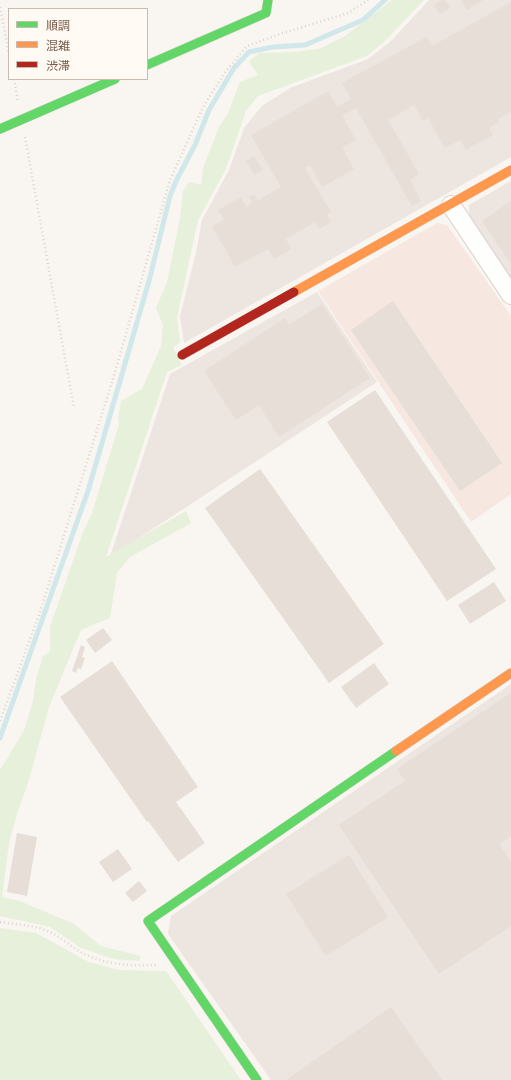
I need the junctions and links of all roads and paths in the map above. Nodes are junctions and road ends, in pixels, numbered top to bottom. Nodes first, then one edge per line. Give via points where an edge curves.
1 (268, 0) edge
2 (368, 0) edge
3 (0, 7) edge
4 (8, 49) edge
5 (148, 65) edge
6 (14, 80) edge
7 (113, 80) edge
8 (21, 119) junction
9 (0, 129) edge
10 (511, 170) edge
11 (450, 204) junction
12 (511, 294) edge
13 (182, 355) dead end
14 (74, 408) dead end
15 (511, 673) edge
16 (0, 721) edge
17 (0, 922) edge
18 (175, 960) junction
19 (257, 1080) edge

1 - 5 street via 266,13
2 - 16 path via 348,13 247,46 226,71 203,107 170,180 113,379 41,607
3 - 4 path
6 - 8 path
7 - 8 street
8 - 9 street
8 - 14 path
10 - 11 street
11 - 12 street
11 - 13 street
15 - 18 street via 148,921
17 - 18 path via 43,929 60,937 77,950 115,965 168,965
18 - 19 street

